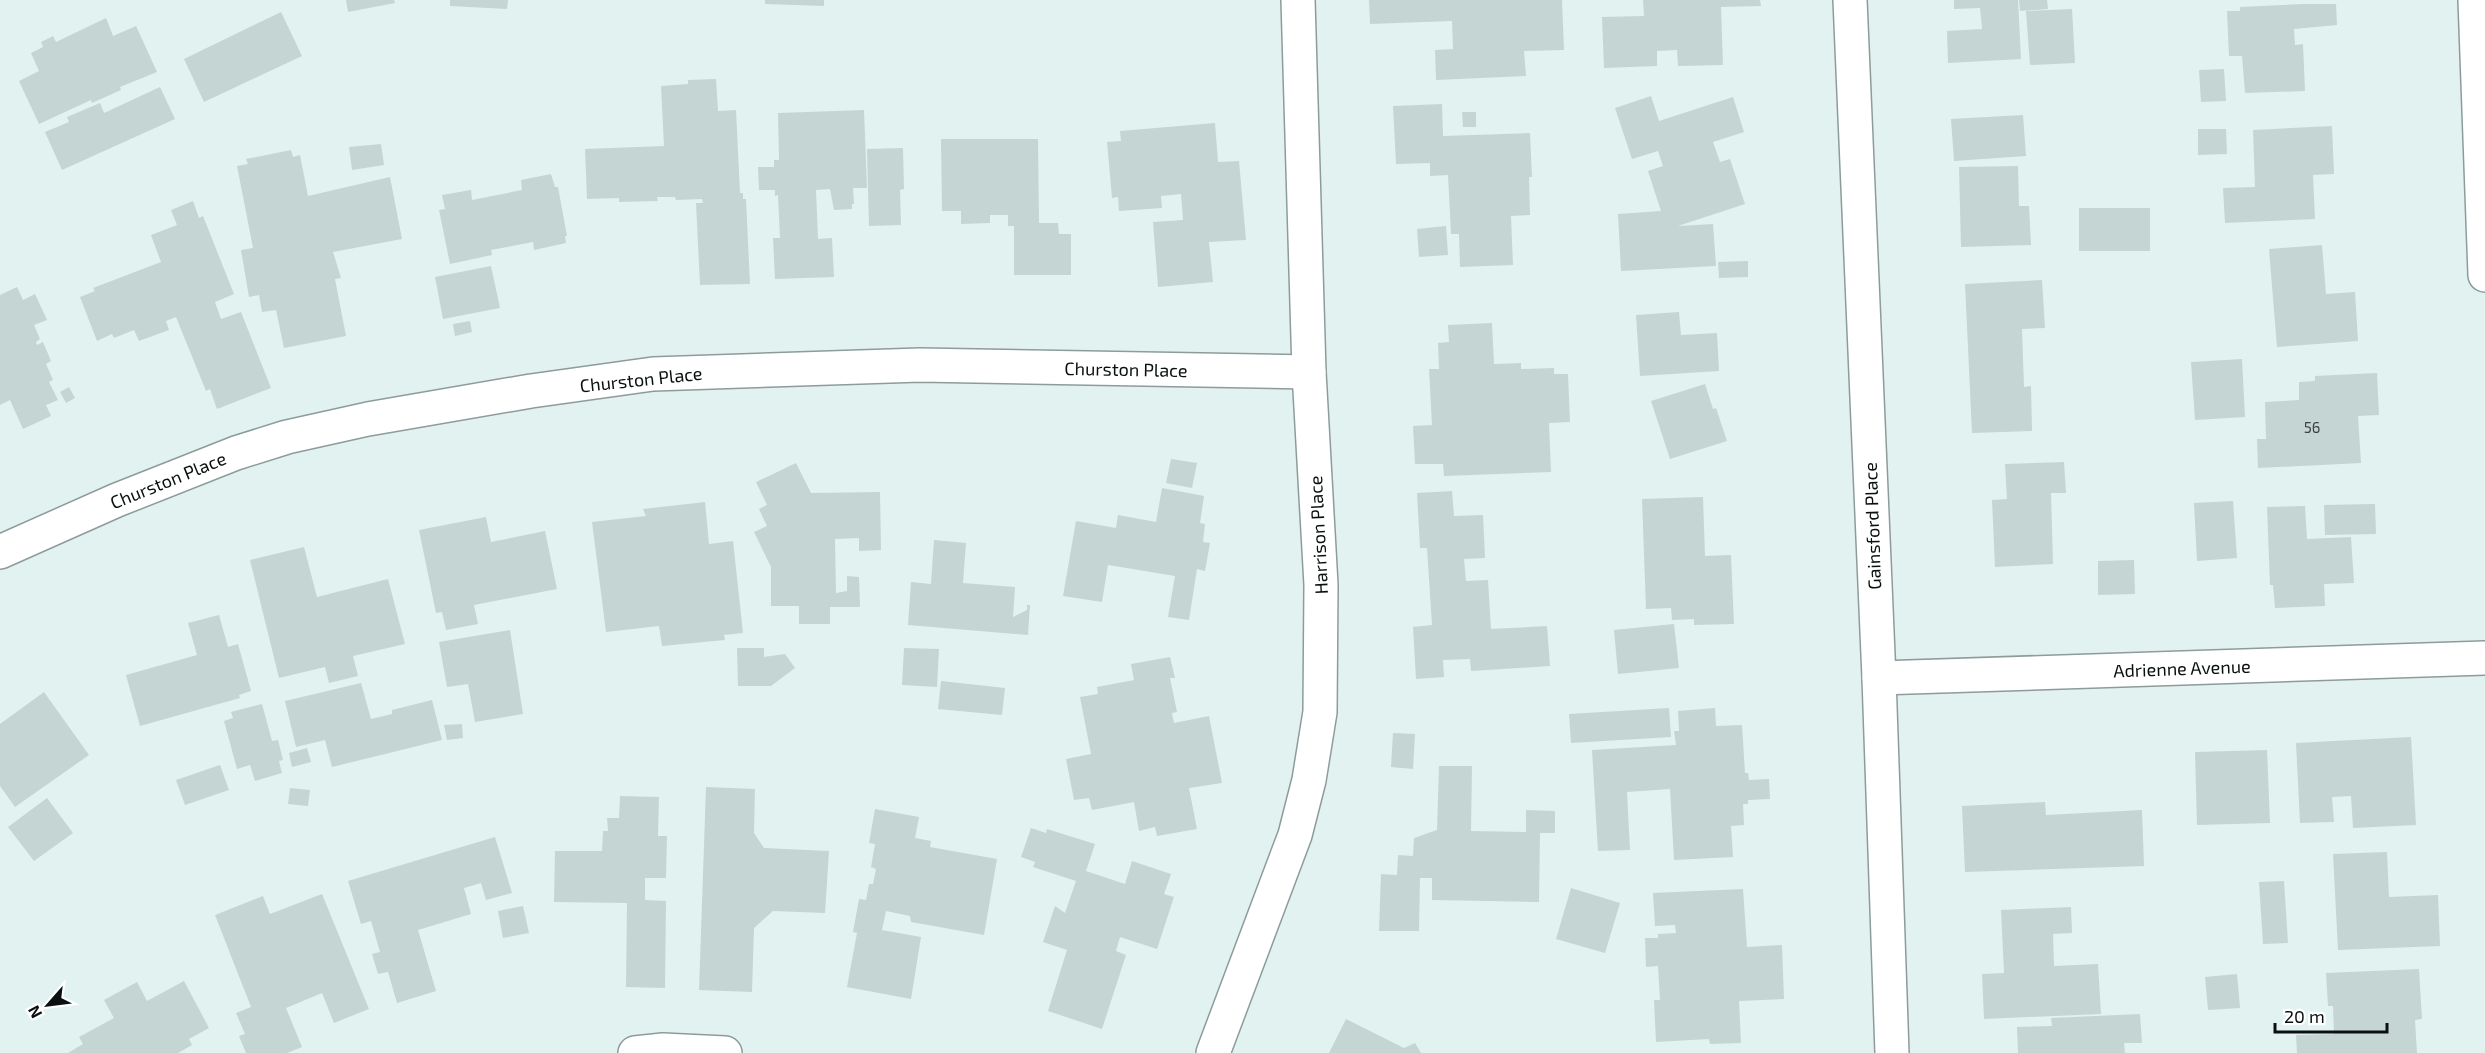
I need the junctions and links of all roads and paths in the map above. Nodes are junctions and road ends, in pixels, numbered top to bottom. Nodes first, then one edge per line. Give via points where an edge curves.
1 (1298, 0) edge
2 (1850, 0) edge
3 (2475, 0) edge
4 (2485, 275) edge
5 (1309, 372) junction
6 (0, 552) edge
7 (2485, 658) edge
8 (1879, 678) junction
9 (635, 1053) edge
10 (724, 1053) edge
11 (1213, 1053) edge
12 (1892, 1053) edge

1 - 5 street, Harrison Place
2 - 8 street, Gainsford Place
3 - 4 street
5 - 6 street, Churston Place via 920,366 642,375 368,419 287,437 128,496
5 - 11 street, Harrison Place via 1321,585 1320,712 1295,836
7 - 8 street, Adrienne Avenue
8 - 12 street, Gainsford Place
9 - 10 street

